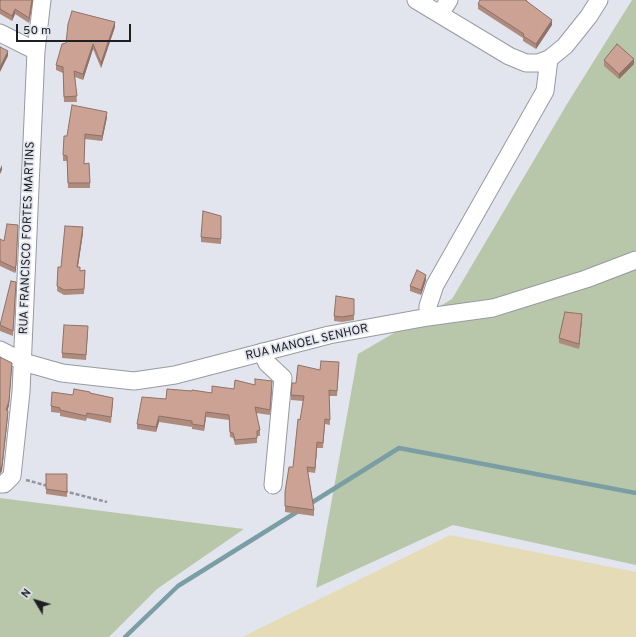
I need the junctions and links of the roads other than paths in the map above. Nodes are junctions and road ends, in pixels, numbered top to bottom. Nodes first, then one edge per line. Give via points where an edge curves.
1 (42, 0) edge
2 (416, 0) edge
3 (599, 0) edge
4 (445, 7) edge
5 (0, 33) edge
6 (36, 51) junction
7 (549, 58) junction
8 (636, 260) edge
9 (428, 317) junction
10 (0, 350) edge
11 (262, 352) junction
12 (23, 362) junction
13 (6, 480) edge
14 (273, 485) dead end

1 - 6 street, RUA FRANCISCO FORTES MARTINS
2 - 4 street
3 - 7 street via 565,46
4 - 7 street via 509,56 538,63
5 - 6 street
6 - 12 street, RUA FRANCISCO FORTES MARTINS
7 - 9 street via 545,91 435,285 428,306
8 - 9 street, RUA MANOEL SENHOR via 494,308
9 - 11 street, RUA MANOEL SENHOR via 329,335
10 - 12 street, RUA MANOEL SENHOR
11 - 12 street, RUA MANOEL SENHOR via 175,375 134,381 62,373
11 - 14 street via 267,363 283,378
12 - 13 street, RUA FRANCISCO FORTES MARTINS via 21,392

